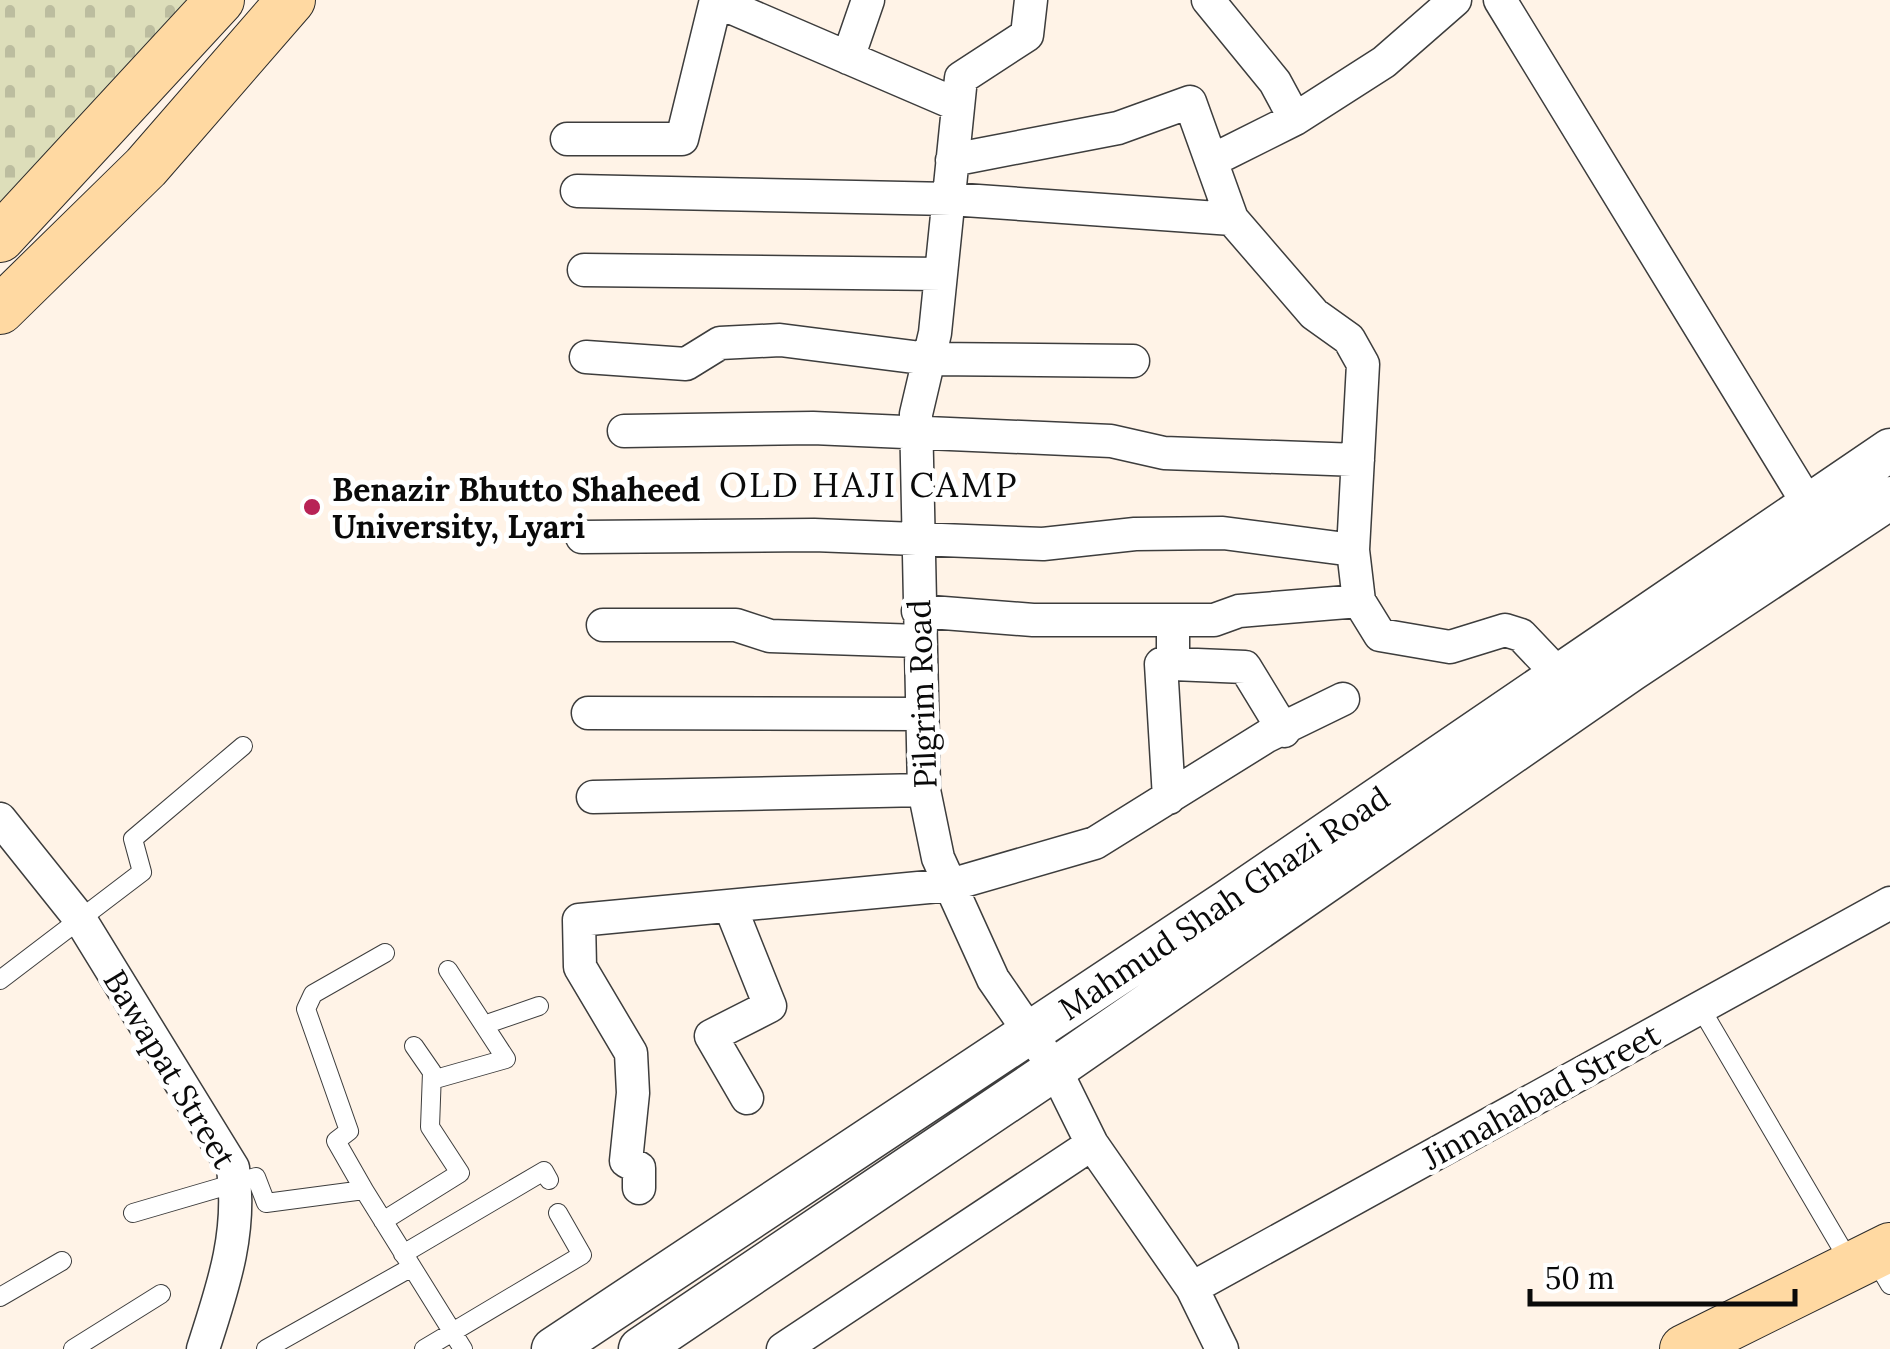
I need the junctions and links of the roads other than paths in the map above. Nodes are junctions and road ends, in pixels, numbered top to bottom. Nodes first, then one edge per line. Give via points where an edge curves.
1 (220, 0) edge
2 (291, 0) edge
3 (868, 0) edge
4 (1031, 0) edge
5 (1208, 0) edge
6 (1456, 0) edge
7 (1500, 0) edge
8 (716, 1) edge
9 (848, 58) junction
10 (158, 68) junction
11 (201, 104) junction
12 (958, 105) junction
13 (1295, 119) junction
14 (568, 139) dead end
15 (952, 160) junction
16 (1213, 160) junction
17 (576, 191) dead end
18 (950, 199) junction
19 (1232, 219) junction
20 (0, 238) edge
21 (584, 270) dead end
22 (941, 274) junction
23 (0, 310) edge
24 (586, 357) dead end
25 (929, 359) junction
26 (1133, 361) dead end
27 (624, 432) dead end
28 (916, 434) junction
29 (1890, 450) edge
30 (1358, 460) junction
31 (1890, 498) edge
32 (1818, 520) junction
33 (582, 537) dead end
34 (918, 542) junction
35 (1353, 550) junction
36 (1360, 601) junction
37 (1174, 620) junction
38 (603, 626) dead end
39 (918, 626) junction
40 (1174, 664) junction
41 (1560, 675) junction
42 (1343, 699) dead end
43 (588, 713) dead end
44 (921, 714) junction
45 (1284, 730) junction
46 (243, 746) dead end
47 (924, 790) junction
48 (593, 797) dead end
49 (1168, 798) junction
50 (0, 819) edge
51 (950, 884) junction
52 (1890, 903) edge
53 (730, 906) junction
54 (80, 919) junction
55 (385, 953) dead end
56 (448, 970) dead end
57 (0, 980) edge
58 (538, 1006) dead end
59 (1700, 1008) junction
60 (484, 1025) junction
61 (1030, 1033) junction
62 (414, 1046) dead end
63 (1055, 1069) junction
64 (432, 1080) junction
65 (746, 1098) dead end
66 (1092, 1144) junction
67 (549, 1180) dead end
68 (235, 1183) junction
69 (639, 1188) dead end
70 (364, 1190) junction
71 (133, 1212) dead end
72 (558, 1212) dead end
73 (383, 1221) junction
74 (62, 1261) dead end
75 (408, 1261) junction
76 (1876, 1264) edge
77 (1192, 1288) junction
78 (161, 1294) dead end
79 (0, 1298) edge
80 (453, 1332) junction
81 (73, 1349) edge
82 (203, 1349) edge
83 (266, 1349) edge
84 (424, 1349) edge
85 (463, 1349) edge
86 (553, 1349) edge
87 (640, 1349) edge
88 (784, 1349) edge
89 (1222, 1349) edge
90 (1684, 1349) edge

1 - 10 main road
2 - 11 main road
3 - 9 street
4 - 12 street, Pilgrim Road via 1027,35 961,78
5 - 13 street via 1275,82
6 - 13 street via 1384,62
7 - 32 street
8 - 9 street
8 - 14 street via 682,139
9 - 12 street
10 - 11 main road
10 - 20 main road
11 - 23 main road
12 - 15 street, Pilgrim Road
13 - 16 street
15 - 16 street via 1118,128 1190,102
15 - 18 street, Pilgrim Road
16 - 19 street
17 - 18 street
18 - 19 street
18 - 22 street, Pilgrim Road
19 - 30 street via 1314,314 1349,338 1363,364
21 - 22 street
22 - 25 street, Pilgrim Road
24 - 25 street via 686,364 720,343 780,340
25 - 26 street
25 - 28 street, Pilgrim Road
27 - 28 street via 812,428
28 - 30 street
28 - 34 street, Pilgrim Road
29 - 32 street, Mahmud Shah Ghazi Road
30 - 35 street
31 - 32 street, Mahmud Shah Ghazi Road
32 - 41 street, Mahmud Shah Ghazi Road
32 - 63 street, Mahmud Shah Ghazi Road
33 - 34 street
34 - 35 street via 1042,544 1223,532
34 - 39 street, Pilgrim Road
35 - 36 street
36 - 37 street
36 - 41 street via 1380,635 1450,647 1505,630 1521,635
37 - 39 street
37 - 40 street
38 - 39 street via 720,624 770,636
39 - 44 street, Pilgrim Road
40 - 45 street via 1245,666
40 - 49 street via 1160,664
41 - 61 street, Mahmud Shah Ghazi Road
42 - 45 street
43 - 44 street
44 - 47 street, Pilgrim Road
45 - 49 street
46 - 54 lane via 132,839 142,872
47 - 48 street
47 - 51 street, Pilgrim Road
49 - 51 street via 1094,843
50 - 54 street, Bawapat Street
51 - 53 street
51 - 61 street, Pilgrim Road via 993,978
52 - 59 street, Jinnahabad Street
53 - 65 street via 770,1006 711,1036
53 - 69 street via 579,920 580,968 631,1053 626,1161 639,1168
54 - 57 lane
54 - 68 street, Bawapat Street via 233,1168
55 - 70 lane via 313,994 306,1008 349,1131 336,1142
56 - 60 lane
58 - 60 lane
59 - 76 lane
59 - 77 street, Jinnahabad Street
60 - 64 lane via 506,1058
61 - 63 street, Pilgrim Road
61 - 86 street, Mahmud Shah Ghazi Road
62 - 64 lane
63 - 66 street, Pilgrim Road
63 - 87 street, Mahmud Shah Ghazi Road
64 - 73 lane via 430,1127 460,1173
66 - 77 street, Pilgrim Road
66 - 88 street
67 - 75 lane via 544,1171
68 - 70 lane via 256,1177 266,1202
68 - 71 lane
68 - 82 street, Bawapat Street via 239,1209
70 - 73 lane
72 - 80 lane via 582,1255
73 - 75 lane
74 - 79 lane
75 - 80 lane
75 - 83 lane
76 - 90 main road
77 - 89 street, Pilgrim Road
78 - 81 lane
80 - 84 lane
80 - 85 lane

